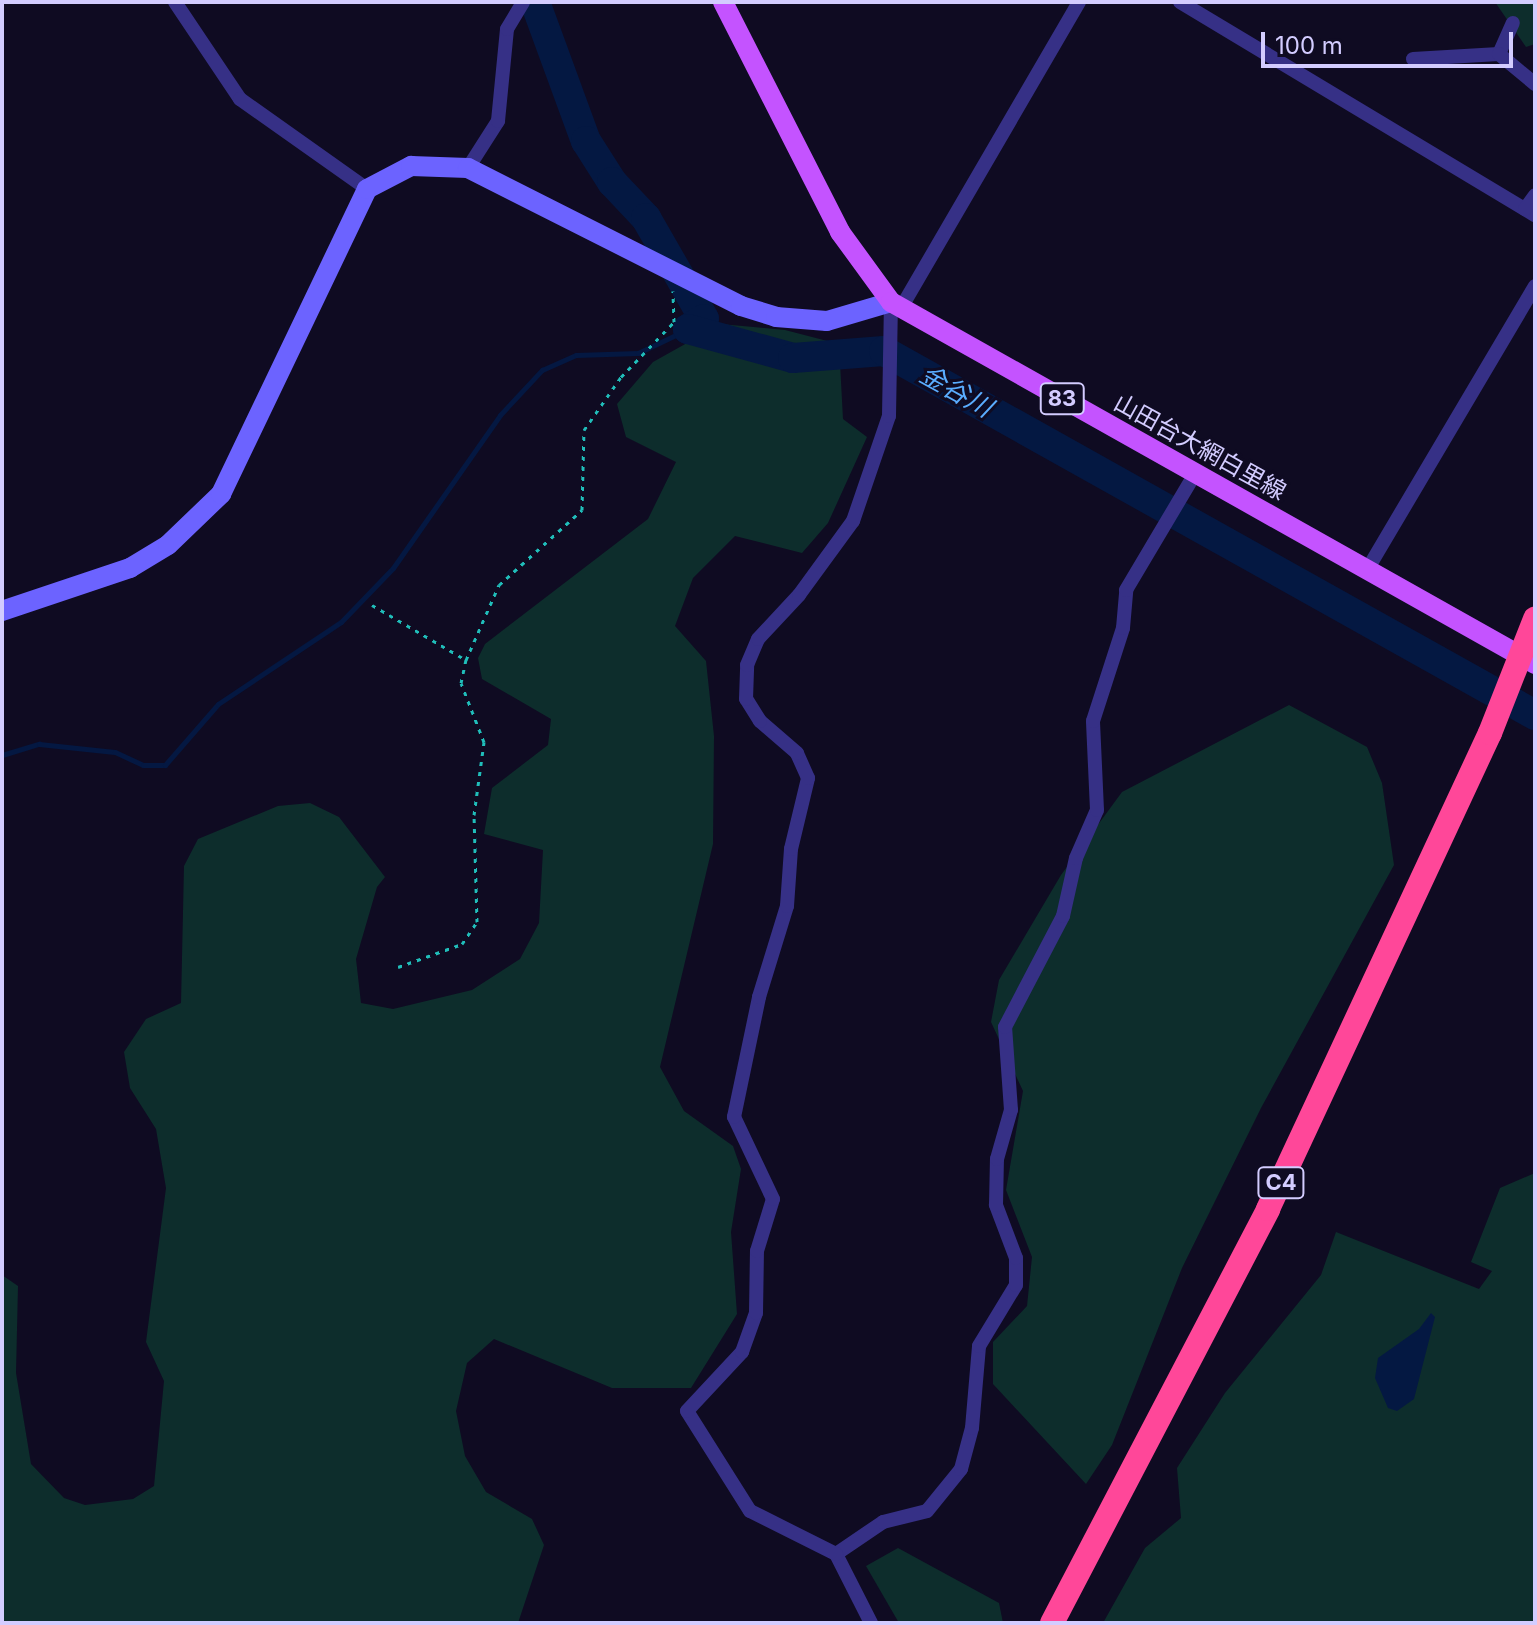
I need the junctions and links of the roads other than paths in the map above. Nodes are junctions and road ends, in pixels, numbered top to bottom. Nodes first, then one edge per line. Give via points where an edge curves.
1 (175, 2) edge
2 (523, 2) edge
3 (723, 2) edge
4 (1079, 2) edge
5 (1180, 2) edge
6 (1513, 23) dead end
7 (1499, 54) junction
8 (1413, 59) dead end
9 (1535, 84) edge
10 (468, 168) junction
11 (367, 189) junction
12 (1535, 195) edge
13 (1530, 212) edge
14 (1535, 286) edge
15 (896, 305) junction
16 (1195, 474) junction
17 (1367, 570) junction
18 (2, 611) edge
19 (1535, 619) edge
20 (1535, 664) edge
21 (836, 1554) junction
22 (871, 1623) edge
23 (1052, 1623) edge

1 - 11 street via 240,99
2 - 10 street via 507,29 498,121
3 - 15 main road, 山田台大網白里線 / 83 via 840,232
4 - 15 street
5 - 13 street
6 - 7 street
7 - 8 street
7 - 9 street
10 - 11 street via 411,166
10 - 15 street via 741,306 776,317 827,321
11 - 18 street via 221,494 168,545 130,568
12 - 13 street
14 - 17 street
15 - 16 main road, 山田台大網白里線 / 83
15 - 21 street via 889,416 853,521 799,595 758,639 747,665 746,699 760,721 797,753 808,778 791,849 787,906 759,997 734,1117 773,1199 757,1251 756,1313 742,1352 687,1411 750,1511
16 - 17 main road, 山田台大網白里線 / 83
16 - 21 street via 1126,590 1123,628 1093,721 1097,810 1076,858 1063,916 1005,1027 1011,1110 997,1159 996,1205 1016,1258 1016,1285 979,1346 972,1428 961,1469 927,1511 883,1522
17 - 20 main road, 山田台大網白里線 / 83
19 - 23 highway, C4, bridge via 1490,733 1268,1209
21 - 22 street

